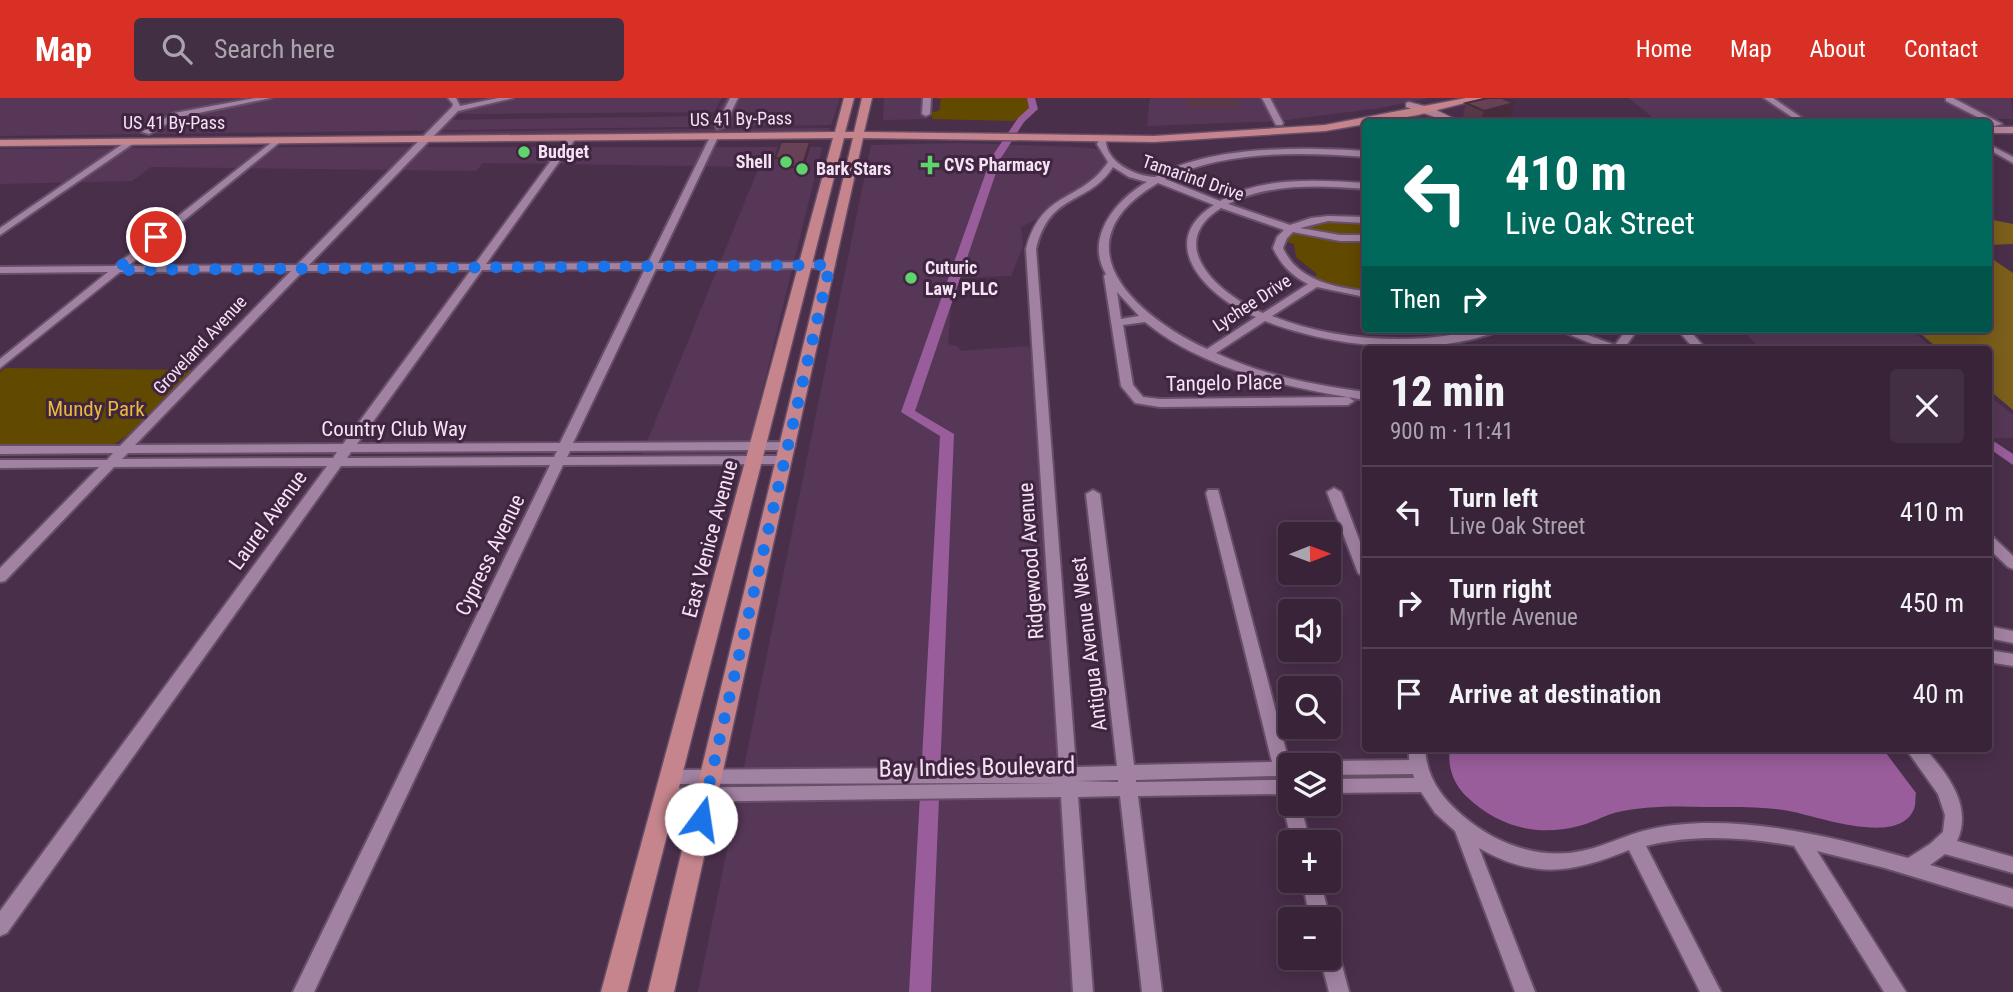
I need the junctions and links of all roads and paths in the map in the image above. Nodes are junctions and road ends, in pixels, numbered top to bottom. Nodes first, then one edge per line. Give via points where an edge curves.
1 (267, 98) edge
2 (452, 98) edge
3 (509, 98) edge
4 (734, 98) edge
5 (849, 98) edge
6 (867, 98) edge
7 (927, 98) edge
8 (1266, 98) edge
9 (1437, 98) edge
10 (1479, 98) edge
11 (1768, 98) edge
12 (1949, 99) edge
13 (1409, 105) junction
14 (455, 108) junction
15 (1424, 111) junction
16 (926, 114) dead end
17 (1382, 119) edge
18 (1432, 119) edge
19 (1447, 119) edge
20 (1800, 119) edge
21 (1984, 119) edge
22 (1362, 122) edge
23 (2013, 123) edge
24 (1993, 124) edge
25 (1362, 127) edge
26 (1278, 128) junction
27 (1992, 130) edge
28 (2013, 130) edge
29 (840, 131) junction
30 (860, 131) junction
31 (146, 132) junction
32 (717, 132) junction
33 (1200, 133) junction
34 (0, 134) edge
35 (430, 134) junction
36 (1041, 134) junction
37 (572, 138) junction
38 (1103, 140) junction
39 (133, 141) junction
40 (277, 141) junction
41 (0, 143) edge
42 (1992, 148) edge
43 (1362, 153) edge
44 (2013, 160) edge
45 (1111, 163) junction
46 (1159, 180) junction
47 (1362, 186) edge
48 (1222, 203) junction
49 (1362, 220) edge
50 (1292, 229) junction
51 (0, 232) edge
52 (1362, 239) edge
53 (806, 265) junction
54 (830, 265) junction
55 (653, 266) junction
56 (478, 267) junction
57 (1107, 267) junction
58 (297, 269) junction
59 (0, 270) edge
60 (116, 270) junction
61 (1316, 283) junction
62 (1362, 293) edge
63 (1264, 316) junction
64 (1148, 318) junction
65 (1117, 323) junction
66 (1480, 333) edge
67 (1572, 333) edge
68 (1686, 333) edge
69 (1606, 346) edge
70 (1697, 346) edge
71 (1208, 353) junction
72 (0, 365) edge
73 (1287, 381) junction
74 (1362, 397) edge
75 (1362, 398) edge
76 (1282, 401) junction
77 (31, 449) junction
78 (126, 449) junction
79 (346, 449) junction
80 (0, 450) edge
81 (562, 453) junction
82 (756, 453) junction
83 (787, 453) junction
84 (337, 461) junction
85 (112, 463) junction
86 (0, 464) edge
87 (15, 464) junction
88 (1334, 492) dead end
89 (1213, 493) dead end
90 (1093, 494) dead end
91 (1992, 544) edge
92 (2013, 564) edge
93 (1362, 565) edge
94 (0, 577) edge
95 (1992, 633) edge
96 (2013, 637) edge
97 (1992, 657) edge
98 (2013, 660) edge
99 (1916, 752) edge
100 (1280, 753) edge
101 (1418, 758) edge
102 (1341, 767) edge
103 (1127, 781) junction
104 (1068, 782) junction
105 (1278, 785) edge
106 (1426, 785) junction
107 (668, 786) junction
108 (709, 786) junction
109 (1341, 786) edge
110 (1462, 826) junction
111 (1799, 839) junction
112 (1633, 841) junction
113 (1941, 845) junction
114 (2013, 865) edge
115 (1909, 868) junction
116 (2012, 899) edge
117 (0, 927) edge
118 (1333, 970) edge
119 (303, 992) edge
120 (614, 992) edge
121 (661, 992) edge
122 (1083, 992) edge
123 (1153, 992) edge
124 (1339, 992) edge
125 (1524, 992) edge
126 (1711, 992) edge
127 (1896, 992) edge

1 - 31 street via 177,115
2 - 14 street
3 - 14 street
4 - 32 street, Cypress Avenue
5 - 29 main road, East Venice Avenue
6 - 30 main road
7 - 16 street
8 - 26 street
9 - 13 main road
10 - 15 main road
11 - 20 street
12 - 21 street
13 - 15 main road
13 - 26 main road
14 - 35 street, Groveland Avenue
15 - 17 main road
15 - 18 main road
15 - 19 main road
22 - 26 main road
23 - 24 main road
25 - 26 main road via 1316,134
26 - 33 main road
27 - 28 main road
29 - 30 main road, US 41 By-Pass
29 - 32 main road, US 41 By-Pass
29 - 53 main road, East Venice Avenue
30 - 36 main road, US 41 By-Pass
30 - 54 main road
31 - 34 main road, US 41 By-Pass
31 - 35 main road, US 41 By-Pass
32 - 35 main road, US 41 By-Pass
32 - 37 main road, US 41 By-Pass
32 - 55 street, Cypress Avenue
33 - 36 main road, US 41 By-Pass
33 - 38 main road, US 41 By-Pass
35 - 37 main road, US 41 By-Pass
35 - 40 main road, US 41 By-Pass
35 - 58 street, Groveland Avenue
36 - 38 main road, US 41 By-Pass
37 - 56 street, Laurel Avenue
38 - 45 street, Tamarind Drive
39 - 40 main road, US 41 By-Pass
39 - 41 main road, US 41 By-Pass
39 - 51 street
40 - 60 street
42 - 44 street
43 - 46 street, Tangelo Place via 1237,157
45 - 46 street, Tamarind Drive
45 - 104 street, Ridgewood Avenue via 1101,176 1047,214 1035,230 1031,249
46 - 48 street, Tamarind Drive
46 - 57 street, Tangelo Place via 1130,197 1112,218 1104,243
47 - 48 street via 1290,185
48 - 50 street, Tamarind Drive
48 - 63 street via 1195,229 1193,260 1216,288
49 - 50 street via 1320,220
50 - 52 street, Tamarind Drive
50 - 61 street via 1279,241 1280,255
53 - 54 street
53 - 55 street
53 - 82 main road, East Venice Avenue
54 - 83 main road
55 - 56 street
55 - 81 street, Cypress Avenue
56 - 58 street
56 - 79 street, Laurel Avenue
57 - 64 street
57 - 65 street, Tangelo Place
58 - 60 street
58 - 78 street, Groveland Avenue
59 - 60 street
60 - 72 street
61 - 62 street
61 - 63 street, Lychee Drive
63 - 66 street via 1315,333 1377,343 1452,340
63 - 71 street, Lychee Drive
64 - 65 street
64 - 71 street
65 - 76 street, Tangelo Place via 1127,386 1139,400
67 - 69 street
68 - 70 street
71 - 73 street
73 - 74 street
73 - 76 street
75 - 76 street, Tangelo Place
77 - 78 street, Country Club Way
77 - 80 street, Country Club Way
77 - 87 street
78 - 79 street, Country Club Way
78 - 85 street, Groveland Avenue
79 - 81 street, Country Club Way
79 - 84 street, Laurel Avenue
81 - 82 street, Country Club Way
81 - 84 street, Country Club Way
81 - 119 street, Cypress Avenue
82 - 83 street, Country Club Way
82 - 107 main road, East Venice Avenue
83 - 108 main road
84 - 85 street, Country Club Way
84 - 117 street, Laurel Avenue
85 - 87 street, Country Club Way
85 - 94 street, Groveland Avenue
86 - 87 street, Country Club Way
88 - 93 street
89 - 100 street
90 - 103 street, Antigua Avenue West
91 - 92 street
95 - 96 street
97 - 98 street
99 - 113 street via 1940,779 1950,800 1952,831
101 - 102 street
101 - 106 street
103 - 104 street, Bay Indies Boulevard
103 - 105 street, Bay Indies Boulevard
103 - 123 street, Antigua Avenue West
104 - 108 street, Bay Indies Boulevard
104 - 122 street, Ridgewood Avenue
106 - 109 street
106 - 110 street
107 - 108 street, Bay Indies Boulevard
107 - 120 main road, East Venice Avenue
108 - 121 main road
110 - 112 street via 1496,848 1545,861 1581,860
110 - 125 street
111 - 112 street via 1718,831
111 - 115 street
111 - 127 street
112 - 126 street
113 - 114 street
113 - 115 street
115 - 116 street
118 - 124 street

